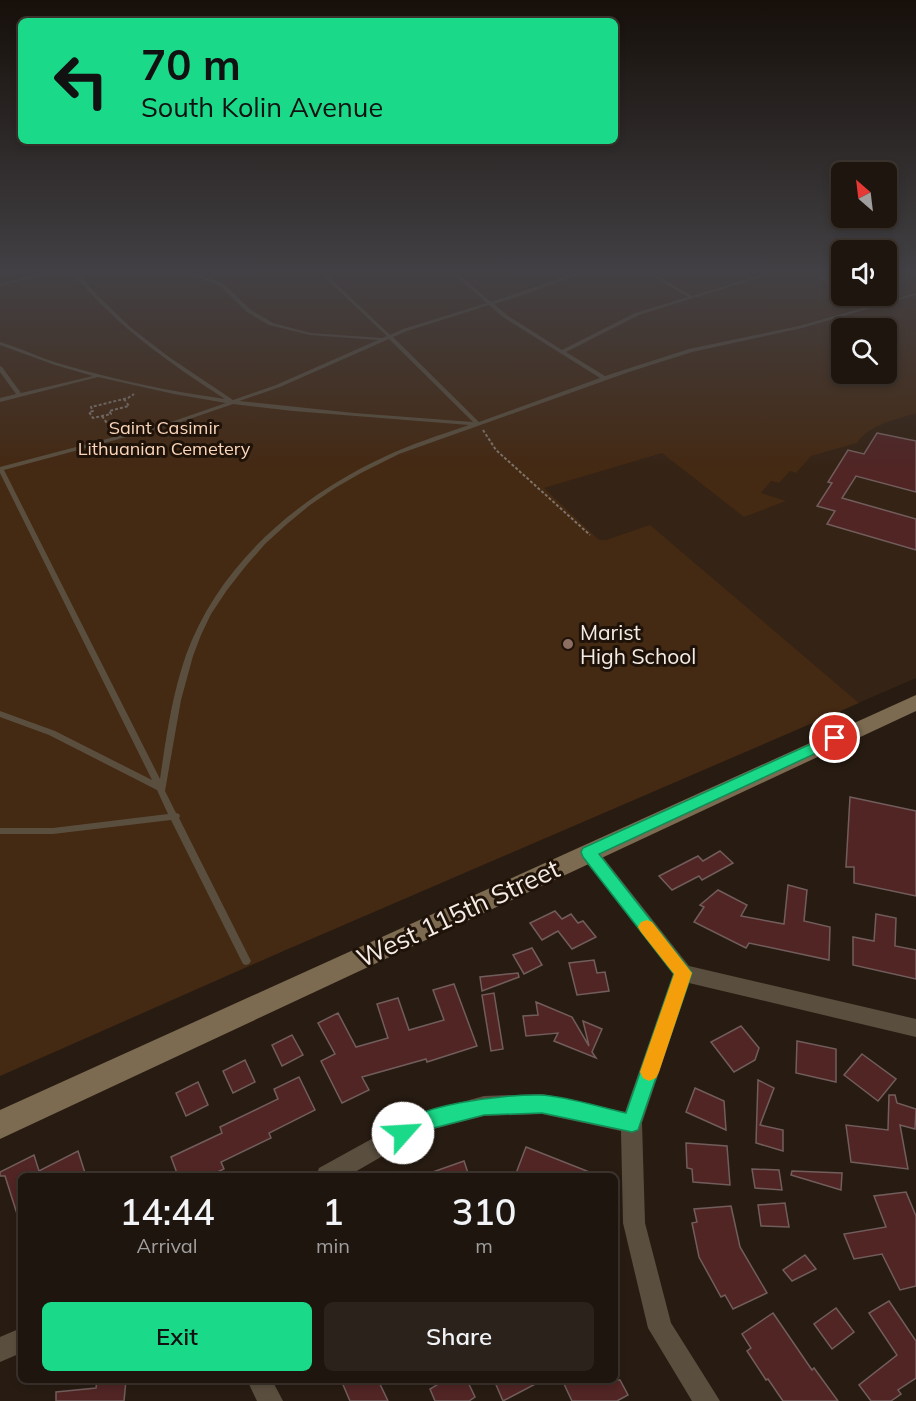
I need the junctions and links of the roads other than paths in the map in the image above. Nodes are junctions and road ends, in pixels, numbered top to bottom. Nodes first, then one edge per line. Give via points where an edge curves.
1 (139, 338) edge
2 (373, 338) edge
3 (390, 338) edge
4 (541, 338) edge
5 (589, 338) edge
6 (747, 338) edge
7 (382, 339) joint
8 (0, 343) edge
9 (10, 347) junction
10 (0, 352) edge
11 (562, 352) junction
12 (0, 368) edge
13 (101, 376) junction
14 (604, 378) junction
15 (19, 395) junction
16 (0, 400) edge
17 (232, 402) junction
18 (478, 424) junction
19 (0, 469) edge
20 (916, 702) edge
21 (0, 714) edge
22 (162, 789) junction
23 (176, 816) junction
24 (0, 831) edge
25 (588, 852) junction
26 (246, 960) dead end
27 (683, 973) junction
28 (916, 1028) edge
29 (632, 1123) junction
30 (0, 1125) edge
31 (332, 1173) edge
32 (18, 1341) edge
33 (0, 1350) edge
34 (261, 1383) edge
35 (270, 1401) edge
36 (707, 1401) edge

1 - 17 lane
2 - 7 lane
3 - 18 lane
4 - 11 lane
5 - 11 lane
6 - 14 lane via 690,351
7 - 17 lane
8 - 9 lane
9 - 10 lane
9 - 13 lane
11 - 14 lane
12 - 15 lane
13 - 15 lane
13 - 17 lane
14 - 18 lane
15 - 16 lane
17 - 18 lane
17 - 19 lane via 118,439
18 - 22 lane via 421,443 349,477 288,519 256,549 229,582 190,652 178,692
19 - 22 lane
20 - 25 street, West 115th Street
21 - 22 lane via 52,733
22 - 23 lane
23 - 24 lane via 53,831
23 - 26 lane
25 - 27 street
25 - 30 street, West 115th Street
27 - 28 street
27 - 29 street
29 - 31 street via 542,1104 484,1106 422,1122
29 - 36 street via 634,1223 660,1328
32 - 33 street
34 - 35 street

